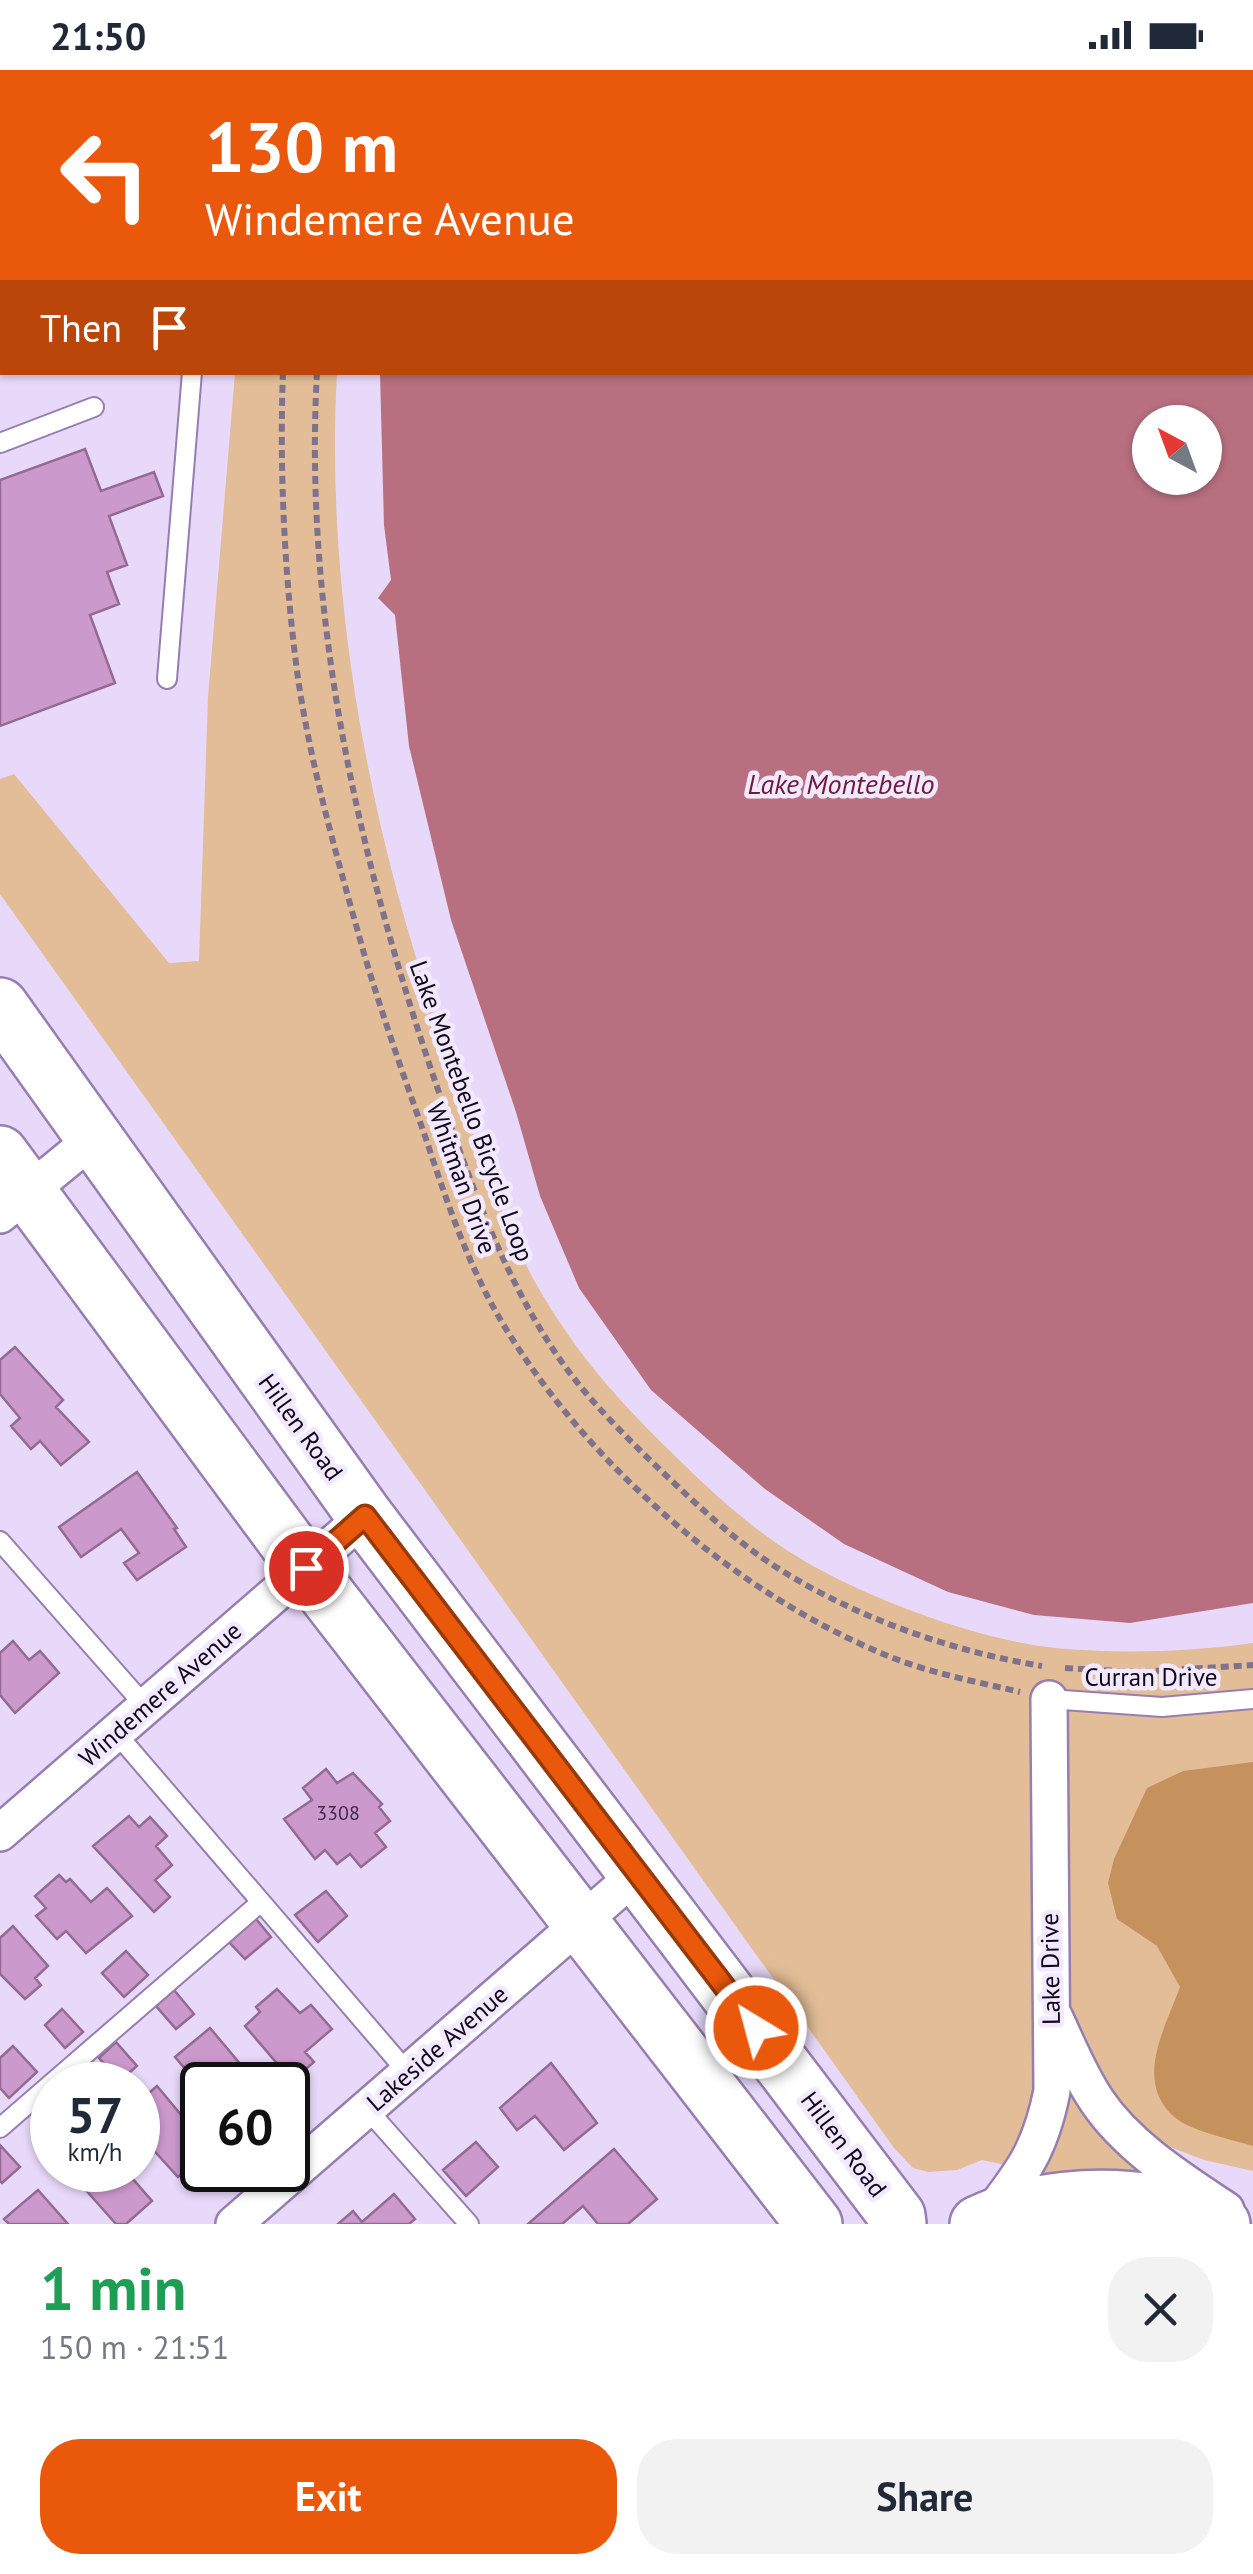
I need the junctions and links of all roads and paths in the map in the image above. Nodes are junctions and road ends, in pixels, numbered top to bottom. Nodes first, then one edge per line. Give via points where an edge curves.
1 (192, 375) edge
2 (283, 375) edge
3 (317, 375) edge
4 (94, 408) dead end
5 (0, 443) edge
6 (167, 679) dead end
7 (0, 1006) edge
8 (94, 1138) junction
9 (9, 1187) edge
10 (365, 1516) junction
11 (0, 1541) edge
12 (306, 1568) junction
13 (1253, 1664) edge
14 (1049, 1699) junction
15 (1253, 1699) edge
16 (146, 1707) junction
17 (116, 1733) junction
18 (0, 1833) edge
19 (639, 1872) junction
20 (261, 1902) junction
21 (580, 1924) junction
22 (1051, 2010) junction
23 (408, 2073) junction
24 (367, 2109) junction
25 (0, 2128) edge
26 (982, 2222) edge
27 (1213, 2223) edge
28 (234, 2224) edge
29 (469, 2224) edge
30 (814, 2224) edge
31 (898, 2224) edge

1 - 6 lane
2 - 14 path, Whitman Drive via 287,560 300,685 321,789 385,1020 462,1242 495,1310 584,1433 660,1510 740,1572 894,1658
3 - 13 path, Lake Montebello Bicycle Loop via 313,441 332,675 376,891 488,1226 560,1360 594,1404 696,1505 782,1571 828,1596 1013,1661 1137,1672
4 - 5 lane
7 - 8 main road, Hillen Road
8 - 9 street
8 - 10 main road, Hillen Road
9 - 12 main road
10 - 12 street, Windemere Avenue
10 - 19 main road, Hillen Road
11 - 16 lane
12 - 16 street, Windemere Avenue
12 - 21 main road
14 - 15 lane, Curran Drive via 1162,1707
14 - 22 street, Lake Drive
16 - 17 street, Windemere Avenue
17 - 18 street, Windemere Avenue
17 - 20 lane
19 - 21 street, Lakeside Avenue
19 - 31 main road, Hillen Road
20 - 23 lane
20 - 25 lane
21 - 23 street, Lakeside Avenue
21 - 30 main road
22 - 26 street, Lake Drive via 1052,2091 1044,2132
22 - 27 street via 1111,2120
23 - 24 street, Lakeside Avenue
24 - 28 street, Lakeside Avenue
24 - 29 lane
26 - 27 main road via 1026,2208 1112,2198 1158,2203

